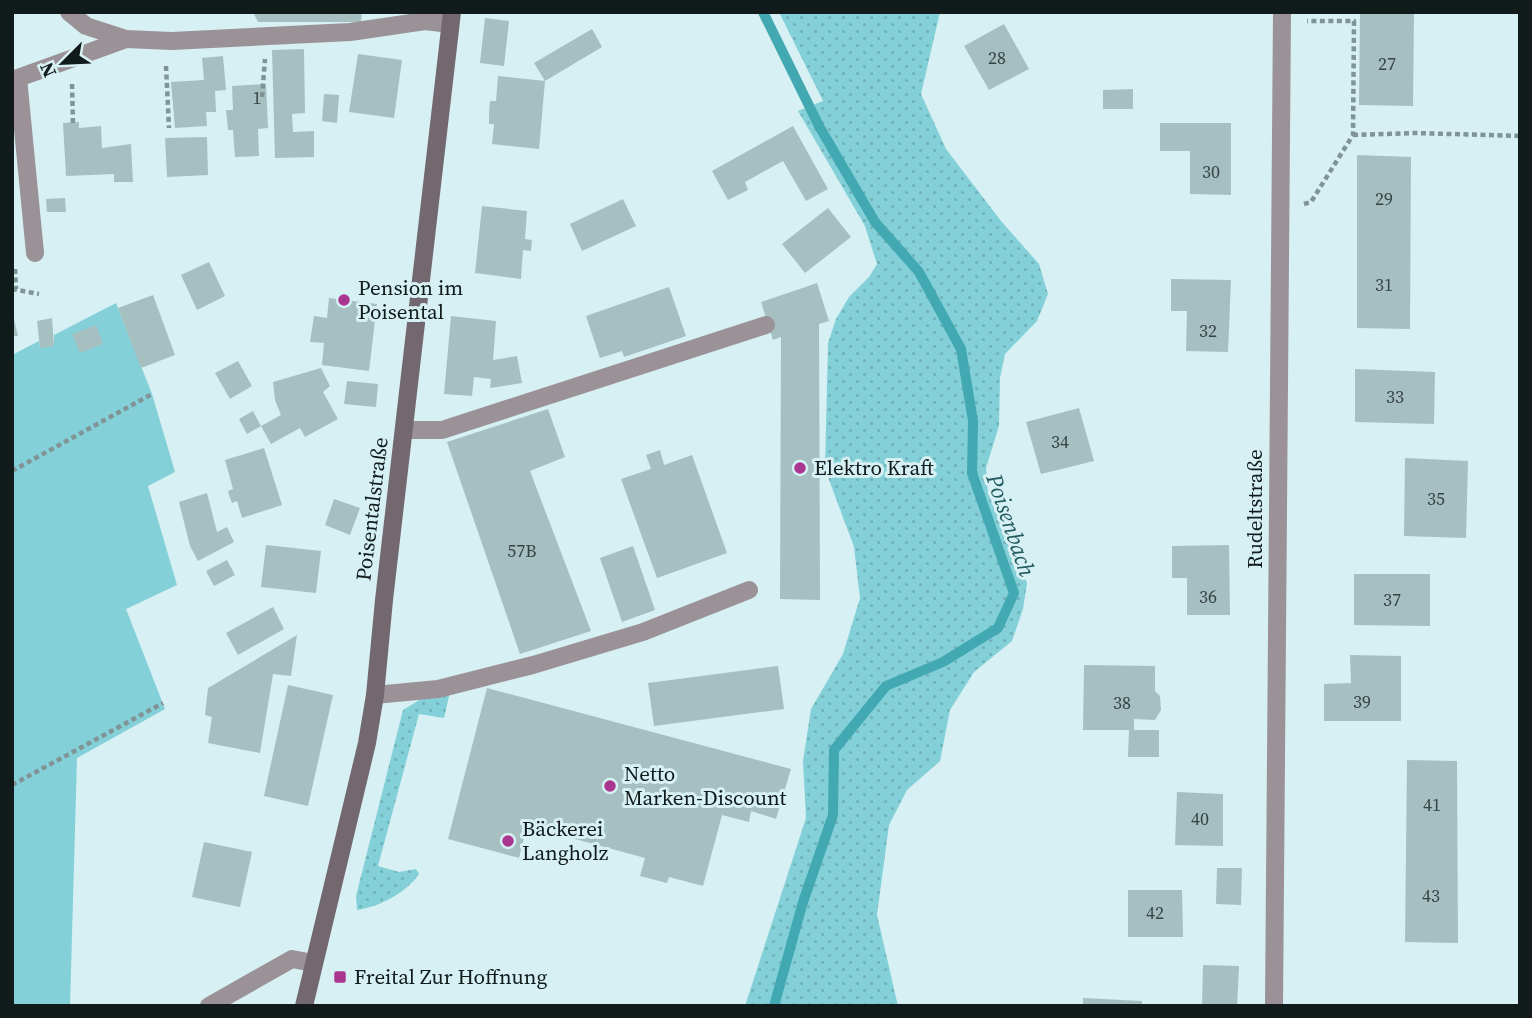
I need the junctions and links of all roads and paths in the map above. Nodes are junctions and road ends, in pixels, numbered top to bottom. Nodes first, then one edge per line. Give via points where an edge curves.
1 (69, 12) edge
2 (1282, 12) edge
3 (451, 18) edge
4 (1332, 22) dead end
5 (126, 39) junction
6 (165, 40) junction
7 (15, 80) edge
8 (262, 80) dead end
9 (72, 87) dead end
10 (262, 97) dead end
11 (73, 125) dead end
12 (169, 128) dead end
13 (1353, 135) junction
14 (1520, 136) edge
15 (1279, 210) junction
16 (35, 253) dead end
17 (15, 276) dead end
18 (14, 289) edge
19 (39, 295) dead end
20 (766, 325) dead end
21 (152, 394) dead end
22 (405, 430) junction
23 (12, 471) edge
24 (749, 590) dead end
25 (375, 695) junction
26 (163, 703) dead end
27 (12, 785) edge
28 (313, 963) junction
29 (209, 1006) edge
30 (304, 1006) edge
31 (1274, 1006) edge

1 - 5 street via 86,26
2 - 15 street, Rudeltstraße
3 - 6 street via 350,32
3 - 22 main road, Poisentalstraße
4 - 13 path via 1354,21
5 - 6 street
5 - 7 street
6 - 12 path
7 - 16 street
8 - 10 path
9 - 11 path
13 - 14 path
13 - 15 path via 1311,202
15 - 31 street, Rudeltstraße
17 - 18 path
18 - 19 path
20 - 22 street via 442,430
21 - 23 path
22 - 25 main road, Poisentalstraße
24 - 25 street via 643,632 533,665 438,689
25 - 28 main road, Poisentalstraße
26 - 27 path
28 - 29 street via 292,959
28 - 30 main road, Poisentalstraße

